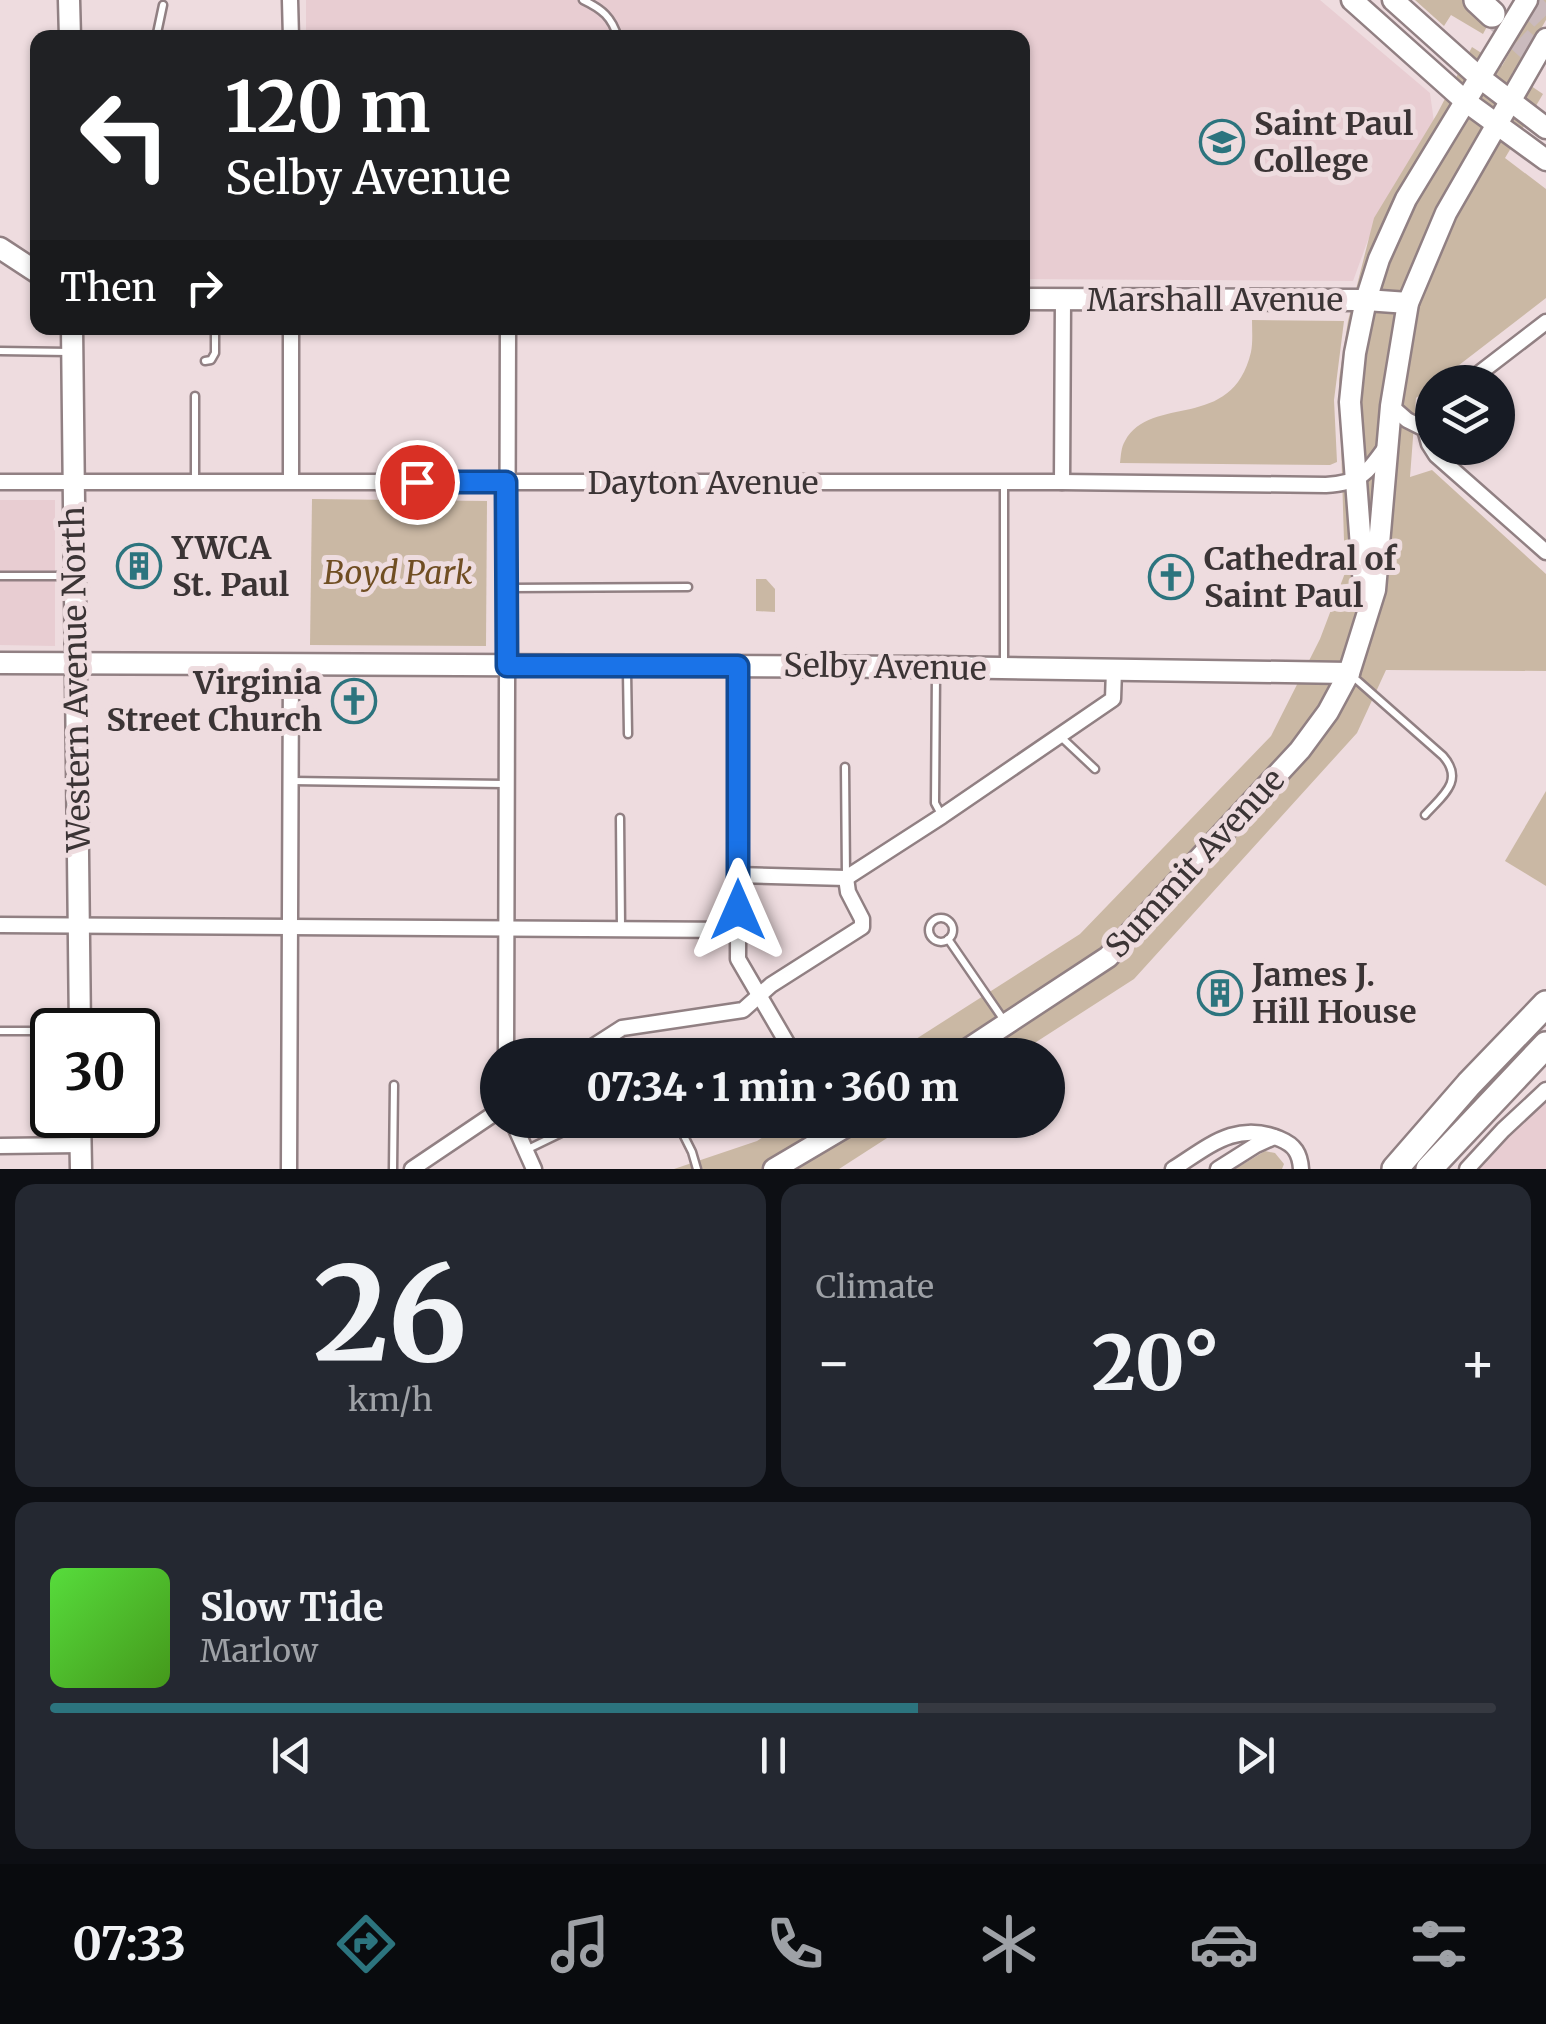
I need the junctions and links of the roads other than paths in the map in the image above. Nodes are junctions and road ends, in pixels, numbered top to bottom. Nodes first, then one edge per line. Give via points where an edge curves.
1 (69, 0) edge
2 (290, 0) edge
3 (583, 0) edge
4 (1352, 0) edge
5 (1393, 0) edge
6 (1527, 0) edge
7 (164, 5) dead end
8 (70, 30) edge
9 (158, 30) edge
10 (291, 30) edge
11 (615, 30) edge
12 (1546, 39) edge
13 (1480, 77) junction
14 (1464, 101) junction
15 (1510, 101) junction
16 (1496, 124) junction
17 (1546, 128) edge
18 (1546, 160) edge
19 (6, 252) edge
20 (30, 268) edge
21 (1063, 299) junction
22 (1030, 300) edge
23 (1366, 300) junction
24 (1408, 303) junction
25 (1546, 322) edge
26 (72, 335) edge
27 (215, 335) edge
28 (291, 335) edge
29 (508, 335) edge
30 (0, 351) edge
31 (72, 352) junction
32 (205, 361) dead end
33 (1490, 365) edge
34 (195, 396) dead end
35 (1391, 406) junction
36 (1415, 424) edge
37 (1387, 444) junction
38 (1447, 465) edge
39 (1355, 479) junction
40 (291, 481) junction
41 (0, 482) edge
42 (73, 482) junction
43 (195, 482) junction
44 (506, 482) junction
45 (1062, 482) junction
46 (1004, 483) junction
47 (1545, 550) edge
48 (0, 576) edge
49 (74, 576) junction
50 (688, 587) dead end
51 (507, 588) junction
52 (1367, 611) junction
53 (0, 664) edge
54 (76, 665) junction
55 (290, 666) junction
56 (507, 666) junction
57 (627, 666) junction
58 (738, 666) junction
59 (936, 666) junction
60 (1004, 669) junction
61 (1114, 670) junction
62 (1350, 673) junction
63 (628, 734) dead end
64 (1060, 736) junction
65 (845, 768) dead end
66 (1094, 770) dead end
67 (290, 781) junction
68 (506, 784) junction
69 (1425, 815) dead end
70 (942, 816) junction
71 (620, 818) dead end
72 (738, 875) junction
73 (846, 878) junction
74 (0, 925) edge
75 (79, 926) junction
76 (291, 926) junction
77 (505, 927) junction
78 (621, 928) junction
79 (738, 930) junction
80 (948, 939) dead end
81 (1546, 981) edge
82 (758, 996) junction
83 (1546, 1004) edge
84 (80, 1008) edge
85 (1007, 1024) junction
86 (30, 1031) edge
87 (0, 1032) edge
88 (506, 1038) edge
89 (606, 1038) edge
90 (784, 1038) edge
91 (985, 1038) edge
92 (1545, 1047) edge
93 (1469, 1084) junction
94 (394, 1086) dead end
95 (1546, 1090) edge
96 (480, 1124) edge
97 (1274, 1137) junction
98 (80, 1138) edge
99 (520, 1138) edge
100 (551, 1138) edge
101 (685, 1138) edge
102 (822, 1138) edge
103 (80, 1144) junction
104 (0, 1146) edge
105 (526, 1150) junction
106 (1300, 1162) edge
107 (80, 1169) edge
108 (290, 1169) edge
109 (394, 1169) edge
110 (412, 1169) edge
111 (534, 1169) edge
112 (697, 1169) edge
113 (774, 1169) edge
114 (1172, 1169) edge
115 (1218, 1169) edge
116 (1395, 1169) edge
117 (1429, 1169) edge
118 (1467, 1169) edge

1 - 8 street
2 - 10 street
3 - 11 lane via 605,12
4 - 14 street
5 - 13 street
6 - 13 street
7 - 9 lane
12 - 15 street, Summit Avenue
13 - 14 street
13 - 15 street
14 - 16 street
14 - 23 street via 1399,213
15 - 16 street, Summit Avenue
15 - 17 street
16 - 18 street
16 - 24 street, Summit Avenue via 1446,213
19 - 20 street
21 - 22 street, Marshall Avenue
21 - 23 street, Marshall Avenue
21 - 45 street
23 - 24 street, Marshall Avenue
23 - 39 street via 1351,390
24 - 35 street, Summit Avenue
25 - 33 street
26 - 31 street, Western Avenue North
27 - 32 lane via 215,353
28 - 40 street
29 - 44 street
30 - 31 lane
31 - 42 street, Western Avenue North
34 - 43 lane
35 - 36 street
35 - 37 street, Summit Avenue
37 - 39 street
37 - 52 street, Summit Avenue via 1375,590
38 - 47 street
39 - 45 street, Dayton Avenue via 1326,485
39 - 52 street
40 - 43 street, Dayton Avenue
40 - 44 street, Dayton Avenue
41 - 42 street, Dayton Avenue
42 - 43 street, Dayton Avenue
42 - 49 street, Western Avenue North
44 - 46 street, Dayton Avenue
44 - 51 street
45 - 46 street, Dayton Avenue
46 - 60 lane
48 - 49 lane
49 - 54 street, Western Avenue North
50 - 51 lane
51 - 56 street
52 - 62 street, Summit Avenue
53 - 54 street, Selby Avenue
54 - 55 street, Selby Avenue
54 - 75 street, Western Avenue North
55 - 56 street, Selby Avenue
55 - 67 street
56 - 57 street, Selby Avenue
56 - 68 street
57 - 58 street, Selby Avenue
57 - 63 lane
58 - 59 street, Selby Avenue
58 - 72 street
59 - 60 street, Selby Avenue
59 - 70 lane via 935,803
60 - 61 street, Selby Avenue
61 - 62 street, Selby Avenue
61 - 64 street via 1113,699
62 - 69 lane via 1452,766 1450,787
62 - 85 street, Summit Avenue via 1300,750 1108,957
64 - 66 lane
64 - 70 street
65 - 73 lane
67 - 68 lane
67 - 76 street
68 - 77 street
70 - 73 street
71 - 78 lane
72 - 73 street
72 - 79 street
73 - 82 street via 862,927
74 - 75 street
75 - 76 street
75 - 84 street, Western Avenue North
76 - 77 street
76 - 108 street
77 - 78 street
77 - 88 street
78 - 79 street
79 - 82 street via 738,960
80 - 85 lane
81 - 93 highway
82 - 89 street via 743,1010 622,1028
82 - 90 street
83 - 93 highway
85 - 91 street, Summit Avenue
86 - 87 lane
92 - 117 highway
93 - 116 highway
94 - 109 lane
95 - 118 street
96 - 110 street
97 - 106 street
97 - 114 street via 1237,1132
97 - 115 street
98 - 103 street
99 - 105 street
100 - 105 lane
101 - 112 lane
102 - 113 street
103 - 104 street
103 - 107 street
105 - 111 street

